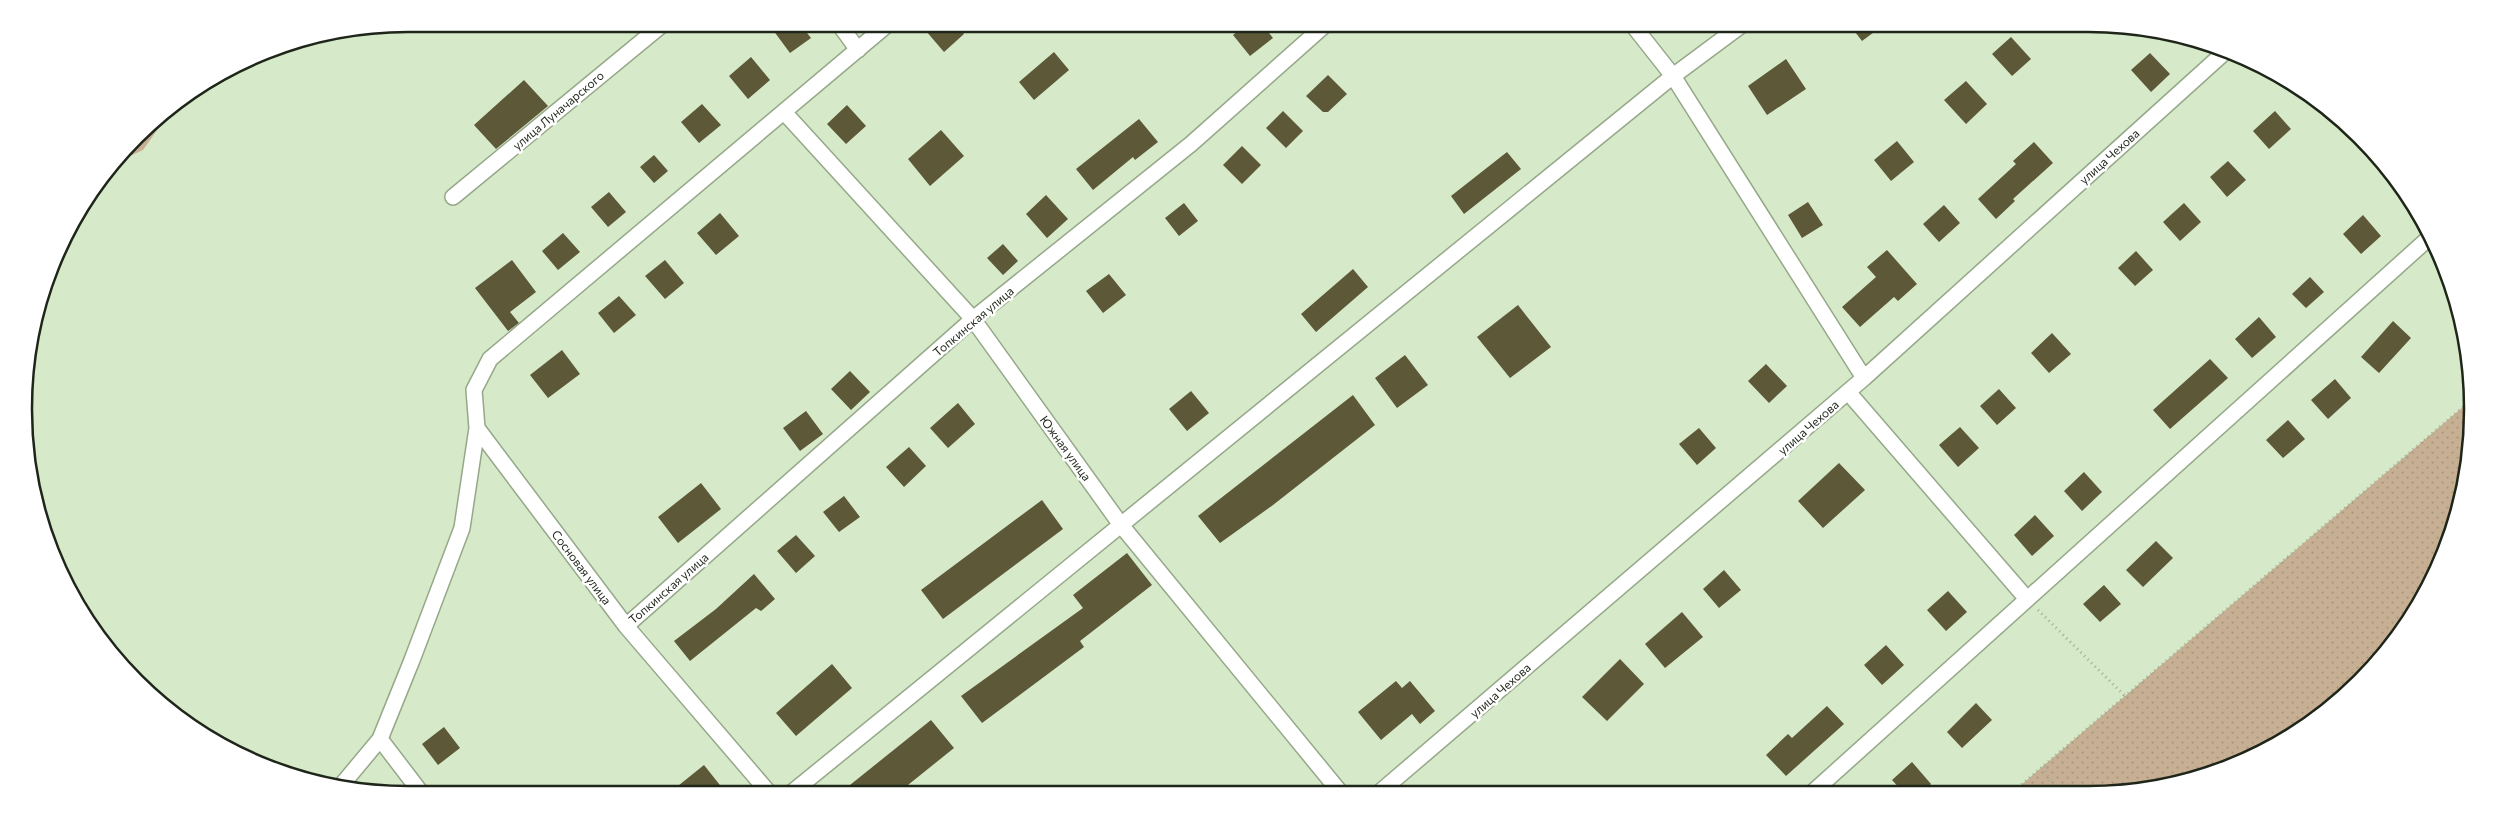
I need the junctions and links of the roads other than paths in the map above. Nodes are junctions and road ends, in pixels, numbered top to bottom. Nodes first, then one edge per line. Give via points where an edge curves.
1 (653, 32) edge
2 (845, 32) edge
3 (879, 32) edge
4 (1317, 32) edge
5 (1638, 32) edge
6 (1732, 32) edge
7 (858, 50) junction
8 (2219, 56) edge
9 (1673, 76) junction
10 (784, 112) junction
11 (453, 197) dead end
12 (2425, 242) edge
13 (973, 319) junction
14 (1864, 378) junction
15 (1848, 392) junction
16 (478, 428) junction
17 (1121, 525) junction
18 (2027, 599) junction
19 (626, 626) junction
20 (380, 739) junction
21 (346, 780) edge
22 (416, 786) edge
23 (763, 786) edge
24 (800, 786) edge
25 (1335, 786) edge
26 (1387, 786) edge
27 (1820, 786) edge

1 - 11 street, улица Луначарского
2 - 7 street
3 - 7 street
4 - 13 street, Топкинская улица via 1191,144
5 - 9 street
6 - 9 street
7 - 10 street
8 - 14 street, улица Чехова
9 - 14 street
9 - 17 street
10 - 13 street, Южная улица
10 - 16 street via 490,359 474,390
12 - 18 street
13 - 17 street, Южная улица
13 - 19 street, Топкинская улица
14 - 15 street, улица Чехова
15 - 18 street
15 - 26 street, улица Чехова
16 - 19 street, Сосновая улица
16 - 20 street via 462,528
17 - 24 street
17 - 25 street, Южная улица
18 - 27 street
19 - 23 street, Сосновая улица
20 - 21 street
20 - 22 street

